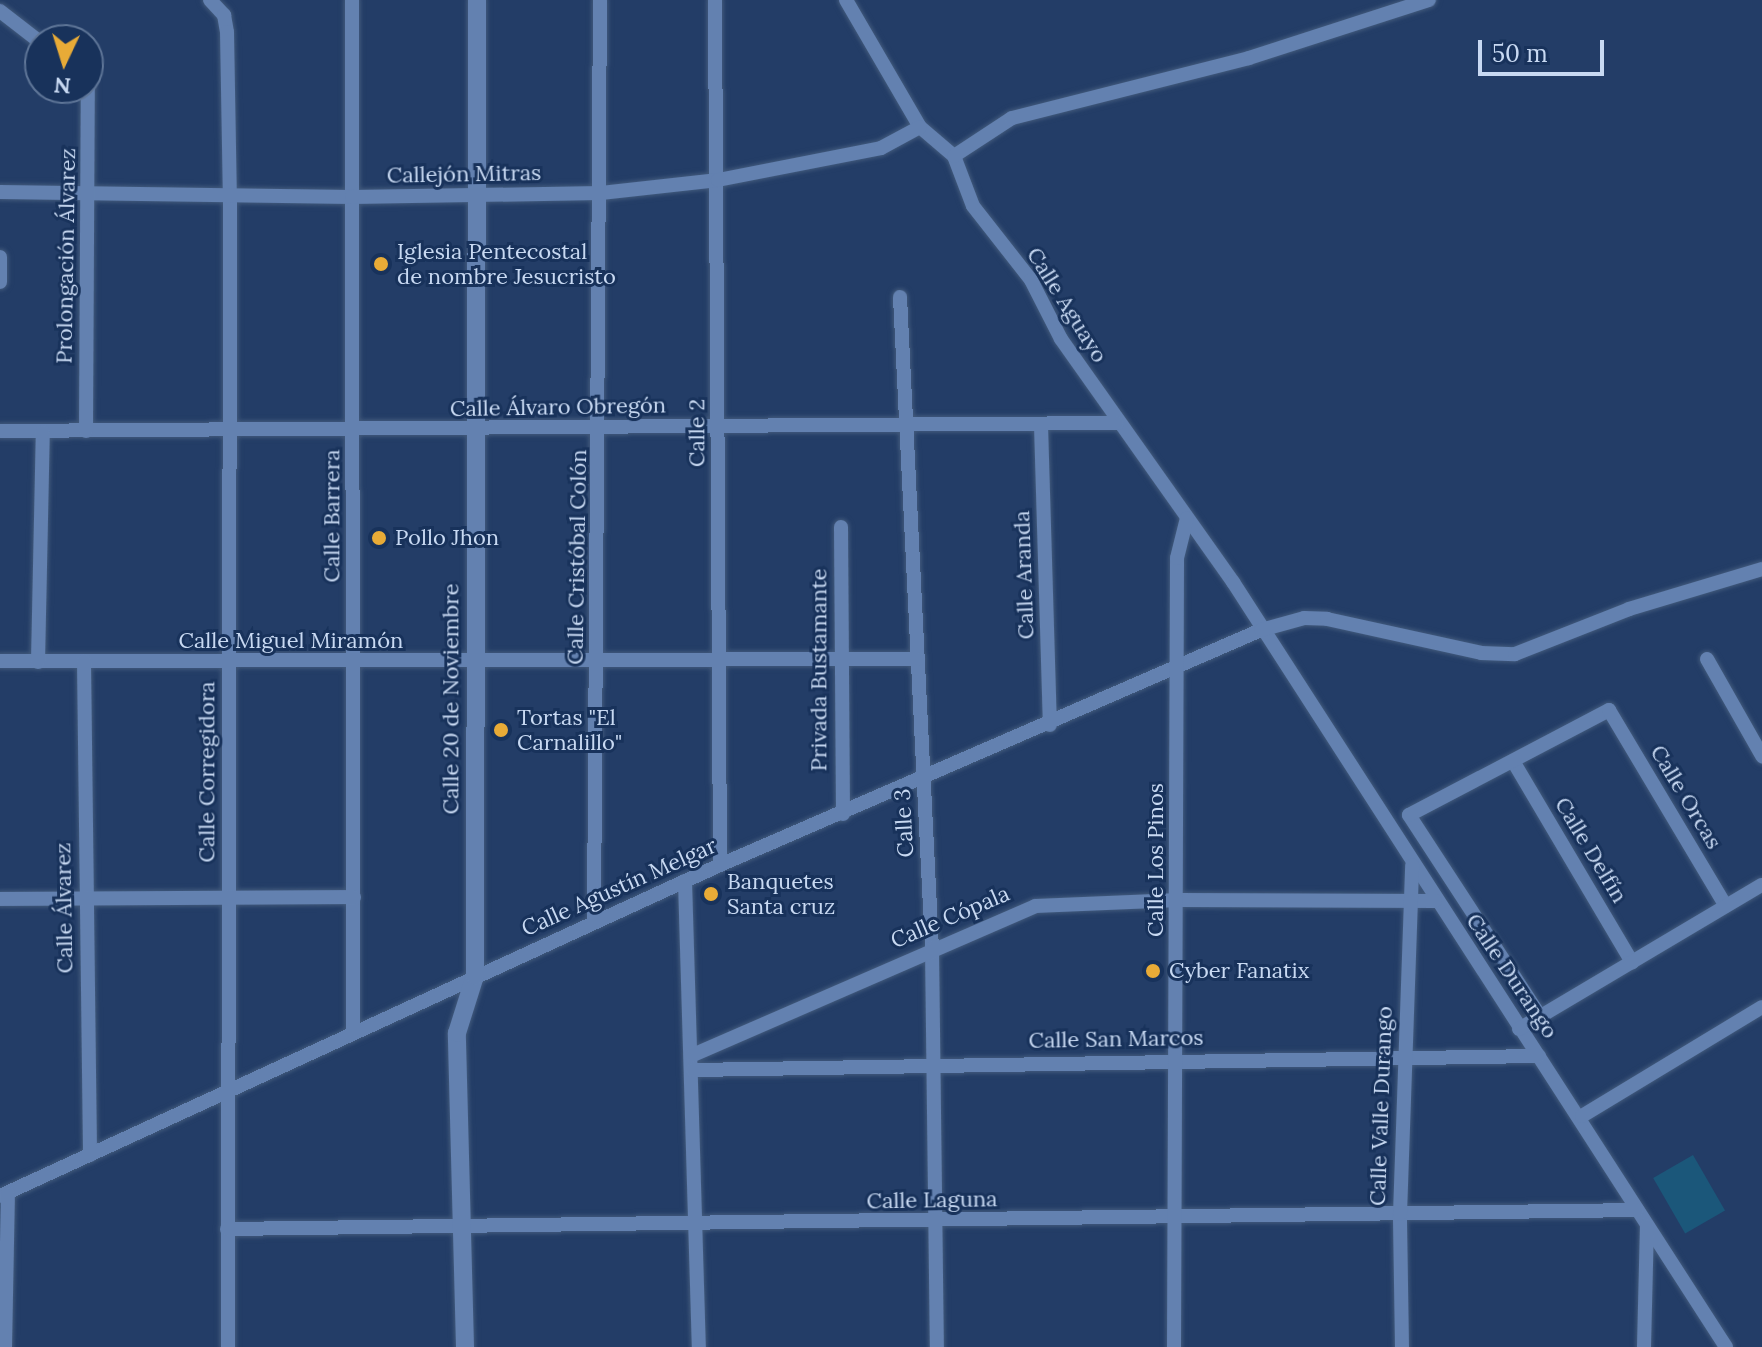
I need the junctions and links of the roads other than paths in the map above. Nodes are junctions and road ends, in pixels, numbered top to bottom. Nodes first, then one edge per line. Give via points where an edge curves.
1 (210, 0) edge
2 (352, 0) edge
3 (477, 0) edge
4 (600, 0) edge
5 (715, 0) edge
6 (846, 0) edge
7 (1429, 0) edge
8 (0, 11) edge
9 (24, 30) edge
10 (88, 104) edge
11 (920, 127) junction
12 (954, 156) junction
13 (718, 180) junction
14 (0, 192) edge
15 (601, 193) junction
16 (88, 196) junction
17 (230, 197) junction
18 (352, 197) junction
19 (477, 197) junction
20 (0, 257) edge
21 (0, 282) edge
22 (900, 297) dead end
23 (1117, 423) junction
24 (908, 425) junction
25 (1041, 425) junction
26 (719, 427) junction
27 (601, 429) junction
28 (476, 430) junction
29 (0, 431) edge
30 (86, 431) junction
31 (354, 431) junction
32 (43, 432) junction
33 (230, 432) junction
34 (1187, 518) junction
35 (841, 527) dead end
36 (1762, 569) edge
37 (1261, 630) junction
38 (918, 659) junction
39 (1707, 659) dead end
40 (718, 660) junction
41 (840, 660) junction
42 (0, 661) edge
43 (84, 661) junction
44 (38, 662) junction
45 (474, 662) junction
46 (597, 662) junction
47 (354, 663) junction
48 (230, 664) junction
49 (1176, 667) junction
50 (1050, 725) junction
51 (1762, 756) edge
52 (1513, 761) junction
53 (924, 779) junction
54 (843, 814) junction
55 (720, 865) junction
56 (1412, 865) junction
57 (685, 881) junction
58 (1762, 885) edge
59 (354, 897) junction
60 (86, 898) junction
61 (228, 898) junction
62 (0, 899) edge
63 (1179, 900) junction
64 (1435, 901) junction
65 (1409, 902) junction
66 (1726, 906) junction
67 (594, 922) junction
68 (932, 948) junction
69 (1632, 962) junction
70 (475, 976) junction
71 (1762, 1007) edge
72 (1540, 1016) junction
73 (1519, 1029) junction
74 (353, 1033) junction
75 (1539, 1056) junction
76 (1178, 1059) junction
77 (1405, 1060) junction
78 (693, 1062) junction
79 (933, 1064) junction
80 (227, 1092) junction
81 (1582, 1116) junction
82 (90, 1155) junction
83 (4, 1195) edge
84 (1637, 1210) junction
85 (1400, 1214) junction
86 (1176, 1219) junction
87 (935, 1223) junction
88 (699, 1226) junction
89 (1647, 1226) junction
90 (464, 1228) junction
91 (227, 1229) junction
92 (5, 1347) edge
93 (228, 1347) edge
94 (465, 1347) edge
95 (699, 1347) edge
96 (937, 1347) edge
97 (1174, 1347) edge
98 (1402, 1347) edge
99 (1644, 1347) edge
100 (1726, 1347) edge

1 - 17 street, Calle Corregidora via 224,15 227,32
2 - 18 street, Calle Barrera
3 - 19 street, Calle 20 de Noviembre
4 - 15 street, Calle Cristóbal Colón
5 - 13 street, Calle 2
6 - 11 street, Calle Aguayo
7 - 12 street via 1249,58 1012,118
8 - 9 street
10 - 16 street, Prolongación Álvarez
11 - 12 street, Calle Aguayo
11 - 13 street, Callejón Mitras via 881,148
12 - 23 street, Calle Aguayo via 973,206 1035,286 1055,331
13 - 15 street, Callejón Mitras
13 - 26 street, Calle 2
14 - 16 street, Callejón Mitras
15 - 19 street, Callejón Mitras
15 - 27 street, Calle Cristóbal Colón
16 - 17 street, Callejón Mitras
16 - 30 street, Prolongación Álvarez
17 - 18 street, Callejón Mitras
17 - 33 street, Calle Corregidora
18 - 19 street, Callejón Mitras
18 - 31 street, Calle Barrera
19 - 28 street, Calle 20 de Noviembre
20 - 21 street
22 - 24 street, Calle 3
23 - 25 street, Calle Álvaro Obregón
23 - 34 street, Calle Aguayo
24 - 25 street, Calle Álvaro Obregón
24 - 26 street, Calle Álvaro Obregón
24 - 38 street, Calle 3
25 - 50 street, Calle Aranda
26 - 27 street, Calle Álvaro Obregón
26 - 40 street, Calle 2
27 - 28 street, Calle Álvaro Obregón
27 - 46 street, Calle Cristóbal Colón
28 - 31 street, Calle Álvaro Obregón
28 - 45 street, Calle 20 de Noviembre
29 - 32 street, Calle Álvaro Obregón
30 - 32 street, Calle Álvaro Obregón
30 - 33 street, Calle Álvaro Obregón
31 - 33 street, Calle Álvaro Obregón
31 - 47 street, Calle Barrera
32 - 44 street
33 - 48 street, Calle Corregidora
34 - 37 street, Calle Aguayo
34 - 49 street, Calle Los Pinos via 1178,552
35 - 41 street, Privada Bustamante
36 - 37 street, Calle Agustín Melgar via 1629,609 1515,654 1481,653 1327,619 1304,618
37 - 49 street, Calle Agustín Melgar
37 - 56 street, Calle Durango
38 - 41 street, Calle Miguel Miramón
38 - 53 street, Calle 3
39 - 51 street
40 - 41 street, Calle Miguel Miramón
40 - 46 street, Calle Miguel Miramón
40 - 55 street, Calle 2
41 - 54 street, Privada Bustamante
42 - 44 street, Calle Miguel Miramón
43 - 44 street, Calle Miguel Miramón
43 - 48 street, Calle Miguel Miramón
43 - 60 street, Calle Álvarez
45 - 46 street, Calle Miguel Miramón
45 - 47 street, Calle Miguel Miramón
45 - 70 street, Calle 20 de Noviembre
46 - 67 street, Calle Cristóbal Colón
47 - 48 street, Calle Miguel Miramón
47 - 59 street, Calle Barrera
48 - 61 street, Calle Corregidora
49 - 50 street, Calle Agustín Melgar
49 - 63 street, Calle Los Pinos
50 - 53 street, Calle Agustín Melgar
52 - 66 street, Calle Orcas via 1609,710
52 - 69 street, Calle Delfín
52 - 72 street via 1409,815
53 - 54 street, Calle Agustín Melgar
53 - 68 street, Calle 3
54 - 55 street, Calle Agustín Melgar
55 - 57 street, Calle Agustín Melgar
56 - 64 street, Calle Durango
56 - 65 street, Calle Valle Durango
57 - 67 street, Calle Agustín Melgar
57 - 78 street
58 - 66 street
59 - 61 street
59 - 74 street, Calle Barrera
60 - 61 street
60 - 62 street
60 - 82 street, Calle Álvarez
61 - 80 street, Calle Corregidora
63 - 65 street, Calle Cópala
63 - 68 street, Calle Cópala via 1035,906
63 - 76 street, Calle Los Pinos
64 - 65 street, Calle Cópala
64 - 73 street, Calle Durango
65 - 77 street, Calle Valle Durango
66 - 69 street
67 - 70 street, Calle Agustín Melgar
68 - 78 street, Calle Cópala
68 - 79 street, Calle 3
69 - 72 street
70 - 74 street, Calle Agustín Melgar
70 - 90 street, Calle 20 de Noviembre via 457,1033
71 - 81 street
72 - 73 street
73 - 75 street, Calle Durango
74 - 80 street, Calle Agustín Melgar
75 - 77 street, Calle San Marcos
75 - 81 street, Calle Durango
76 - 77 street, Calle San Marcos
76 - 79 street, Calle San Marcos
76 - 86 street, Calle Los Pinos
77 - 85 street, Calle Valle Durango
78 - 79 street, Calle San Marcos
78 - 88 street
79 - 87 street, Calle 3
80 - 82 street, Calle Agustín Melgar
80 - 91 street, Calle Corregidora
81 - 84 street, Calle Durango
82 - 83 street, Calle Agustín Melgar
83 - 92 street
84 - 85 street, Calle Laguna
84 - 89 street, Calle Durango
85 - 86 street, Calle Laguna
85 - 98 street, Calle Valle Durango
86 - 87 street, Calle Laguna
86 - 97 street, Calle Los Pinos
87 - 88 street, Calle Laguna
87 - 96 street, Calle 3
88 - 90 street, Calle Laguna
88 - 95 street
89 - 99 street
89 - 100 street, Calle Durango
90 - 91 street, Calle Laguna
90 - 94 street, Calle 20 de Noviembre
91 - 93 street, Calle Corregidora

